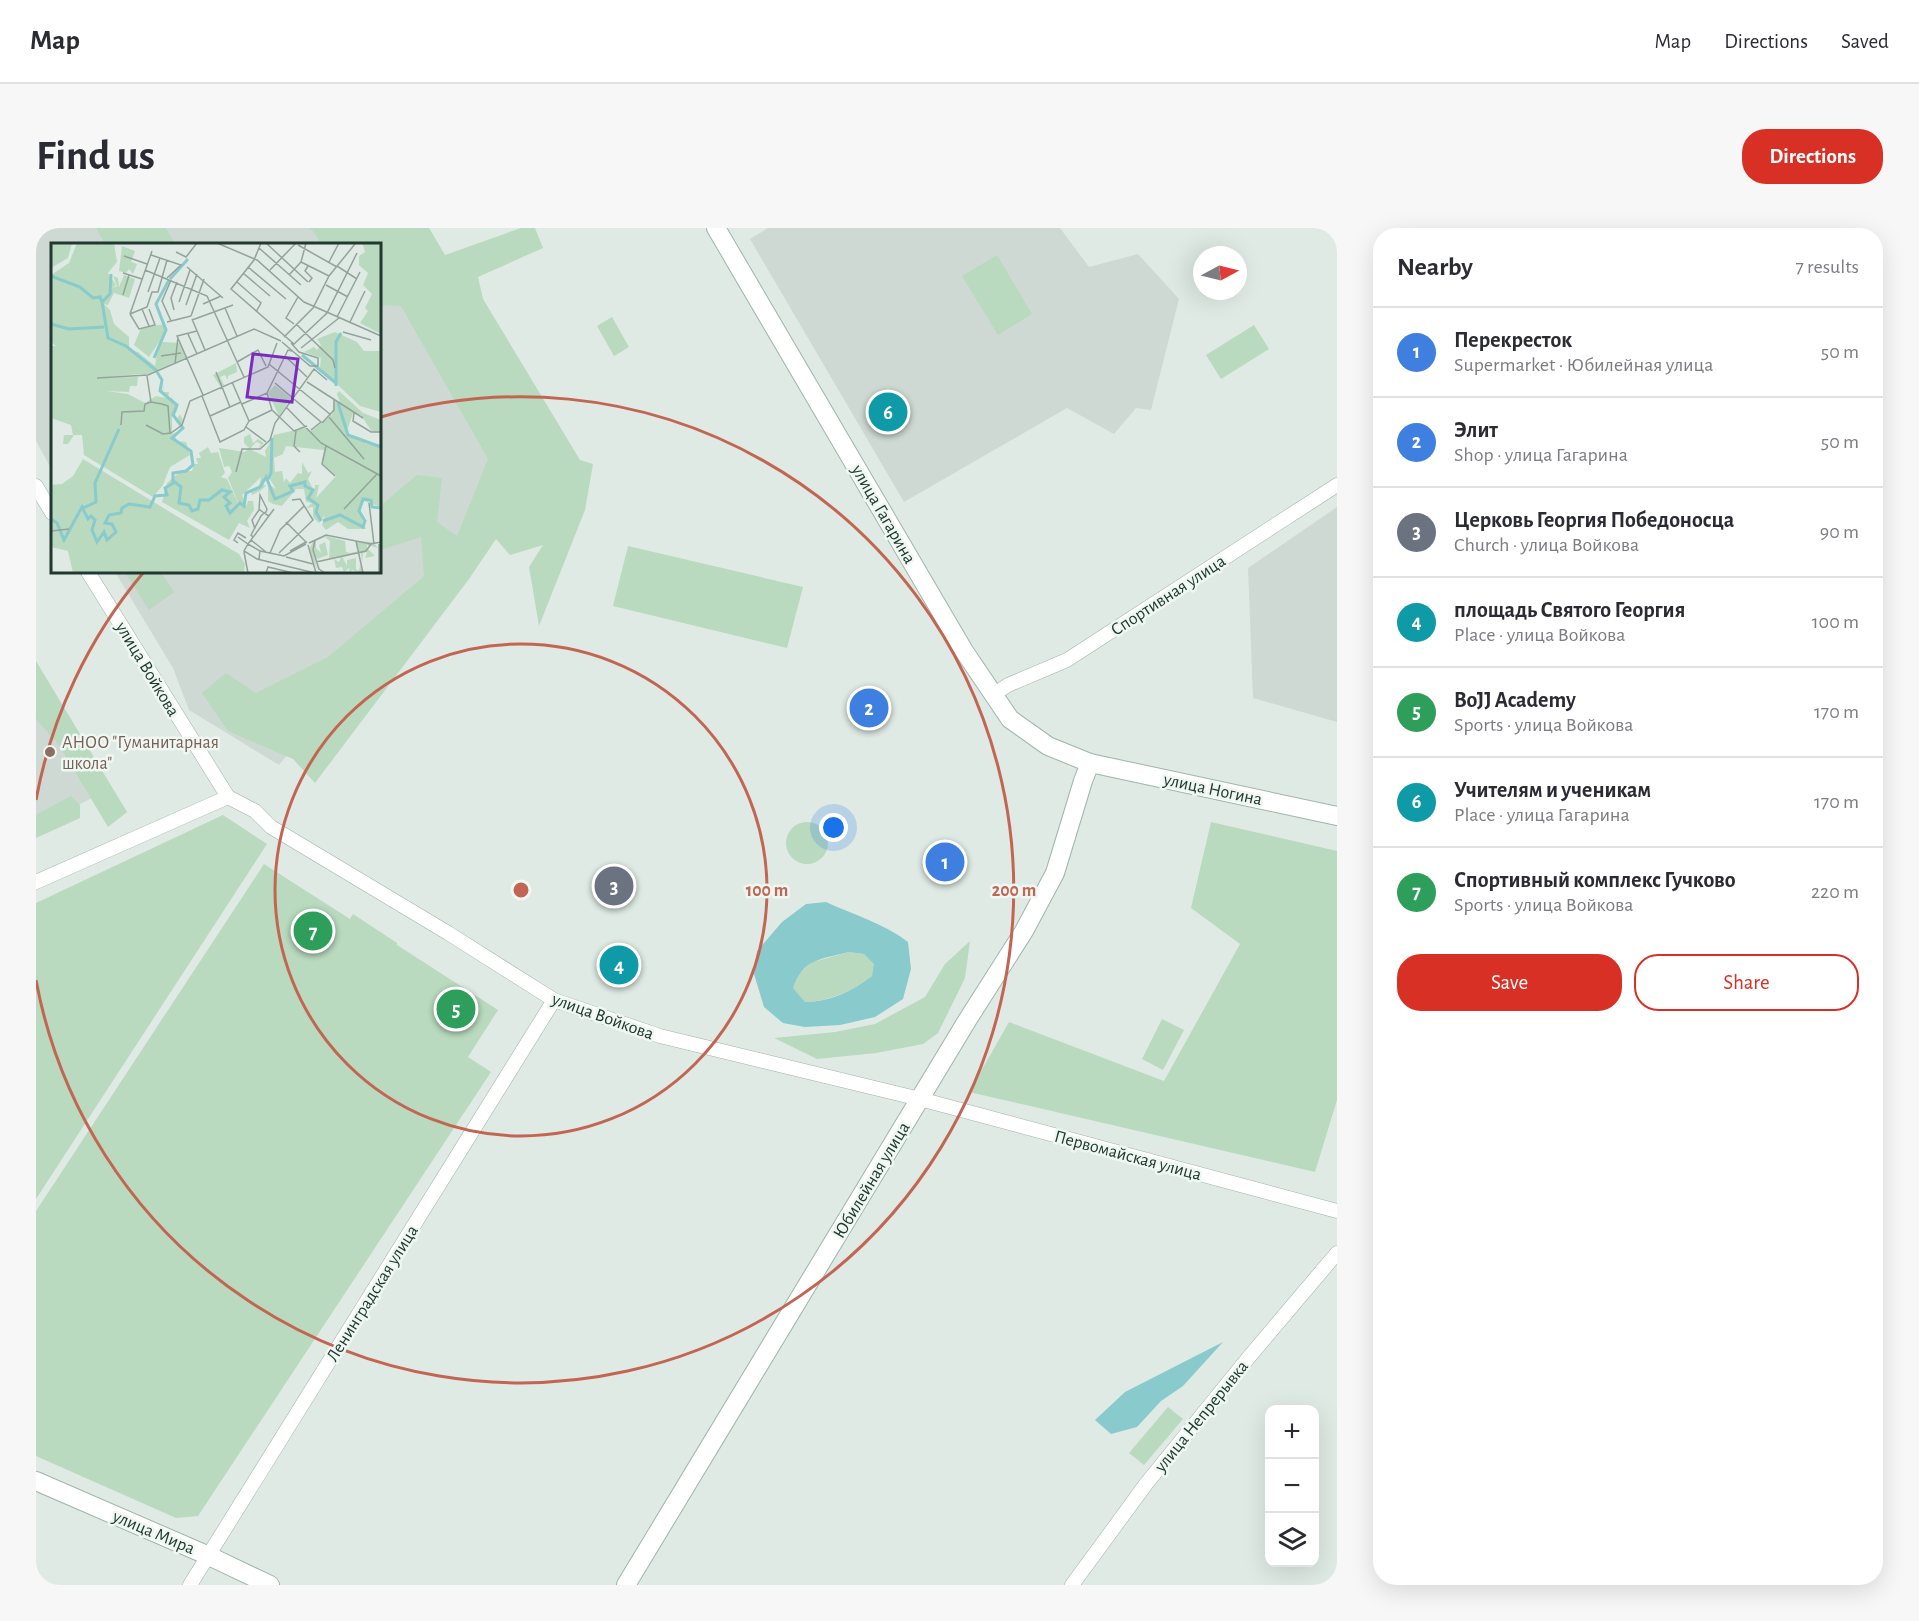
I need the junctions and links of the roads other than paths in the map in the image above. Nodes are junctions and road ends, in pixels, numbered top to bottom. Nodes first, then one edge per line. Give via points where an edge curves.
1 (716, 228) edge
2 (1337, 485) edge
3 (36, 486) edge
4 (51, 511) edge
5 (89, 573) edge
6 (993, 695) junction
7 (1090, 763) junction
8 (228, 798) junction
9 (1337, 816) edge
10 (36, 882) edge
11 (554, 1000) junction
12 (920, 1099) junction
13 (1337, 1211) edge
14 (1337, 1253) edge
15 (36, 1481) edge
16 (209, 1556) junction
17 (190, 1585) edge
18 (270, 1585) edge
19 (626, 1585) edge
20 (1072, 1585) edge

1 - 6 street, улица Гагарина
2 - 6 street, Спортивная улица via 1067,660
3 - 4 street
5 - 8 street, улица Войкова
6 - 7 street, улица Гагарина via 1010,719 1048,746
7 - 9 street, улица Ногина
7 - 12 street, Юбилейная улица via 1055,873 1024,931
8 - 10 street
8 - 11 street, улица Войкова via 255,811 271,827
11 - 12 street, улица Войкова via 660,1036
11 - 16 street, Ленинградская улица
12 - 13 street, Первомайская улица
12 - 19 street, Юбилейная улица
14 - 20 street, улица Непрерывка via 1153,1475
15 - 16 street, улица Мира
16 - 17 street, Ленинградская улица
16 - 18 street, улица Мира

